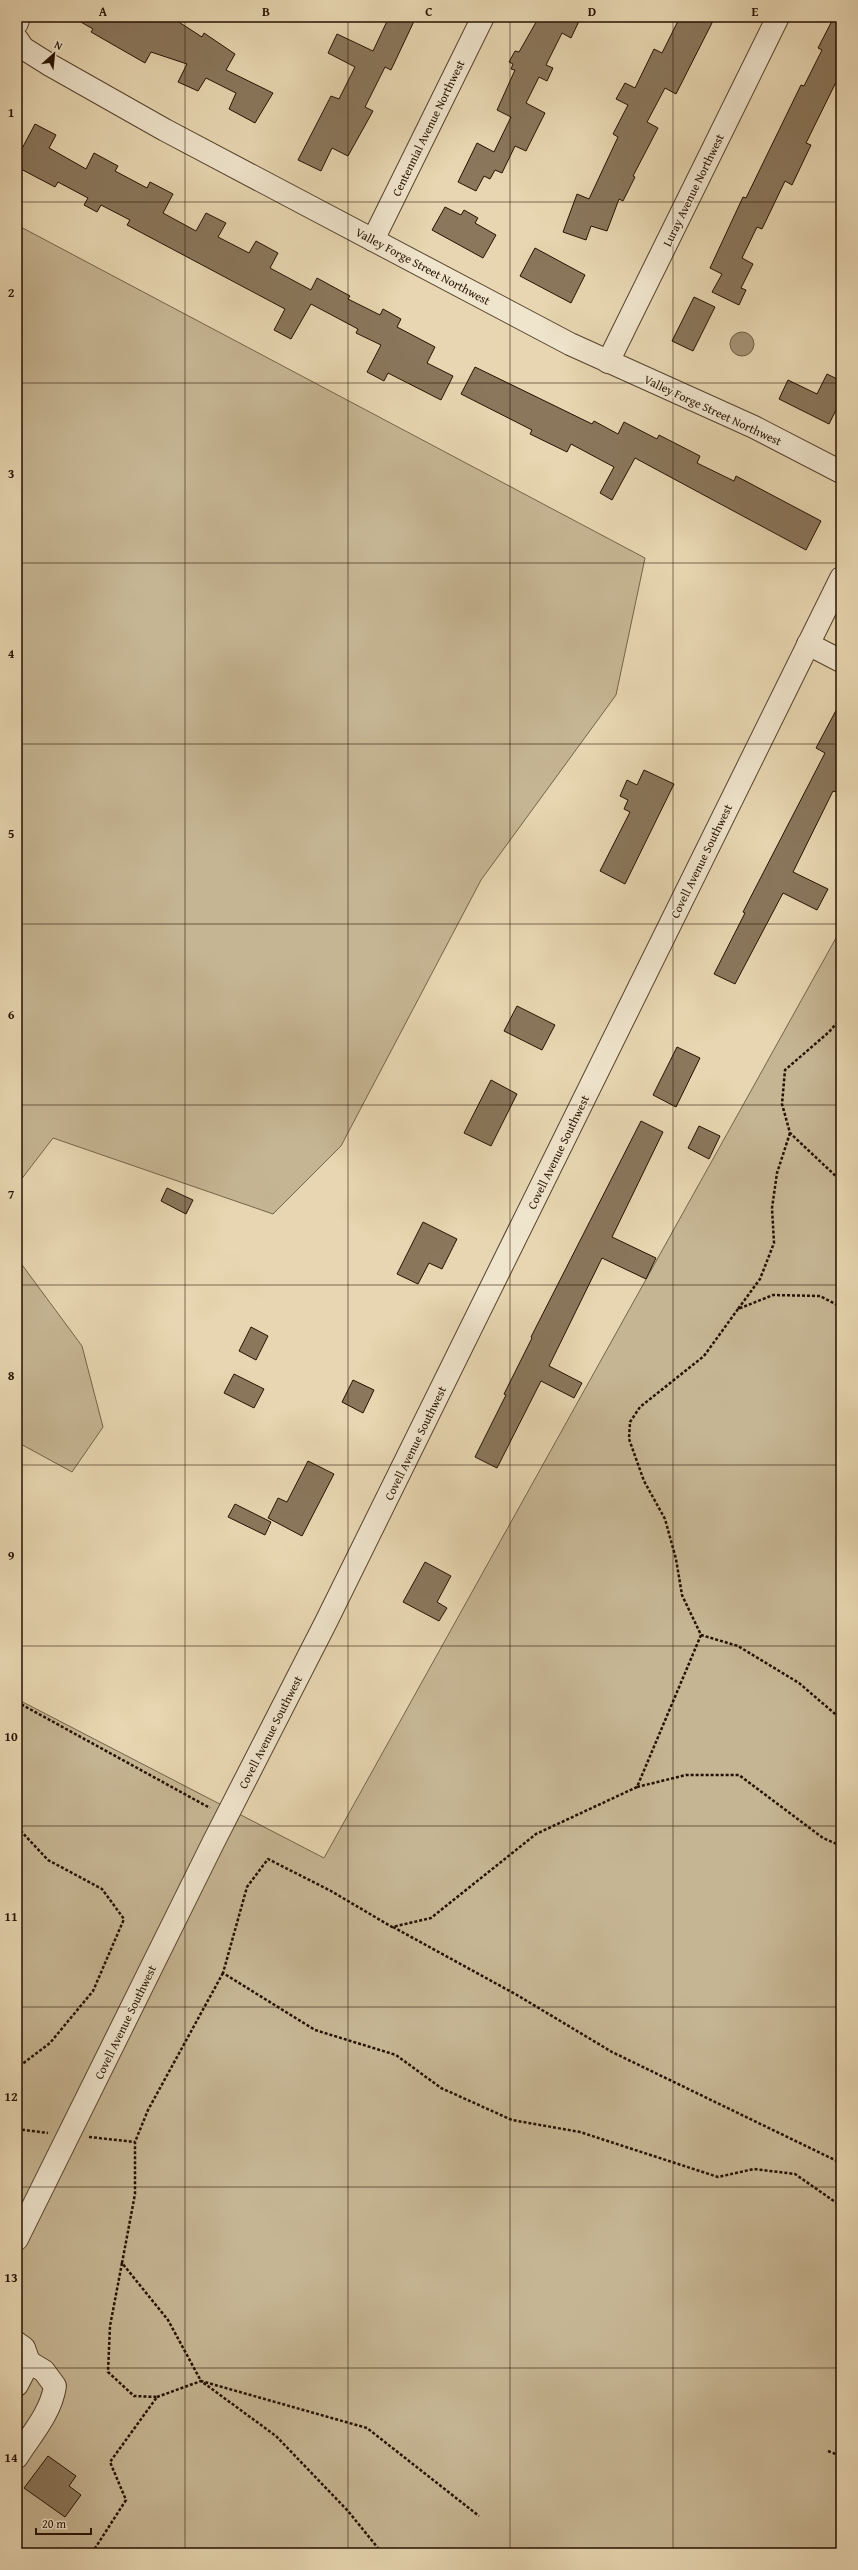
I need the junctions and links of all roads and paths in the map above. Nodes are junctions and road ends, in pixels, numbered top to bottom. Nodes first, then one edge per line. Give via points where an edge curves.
1 (19, 17) edge
2 (483, 17) edge
3 (778, 17) edge
4 (17, 23) edge
5 (17, 39) edge
6 (373, 240) junction
7 (608, 362) junction
8 (841, 472) edge
9 (841, 578) edge
10 (808, 644) junction
11 (841, 661) edge
12 (841, 1018) edge
13 (790, 1133) junction
14 (841, 1181) edge
15 (841, 1307) edge
16 (738, 1309) junction
17 (701, 1635) junction
18 (17, 1702) edge
19 (841, 1719) edge
20 (637, 1787) junction
21 (226, 1817) junction
22 (17, 1827) edge
23 (841, 1846) edge
24 (392, 1927) junction
25 (223, 1973) junction
26 (17, 2068) edge
27 (17, 2129) edge
28 (52, 2133) dead end
29 (86, 2137) dead end
30 (135, 2142) junction
31 (841, 2163) edge
32 (841, 2206) edge
33 (17, 2239) edge
34 (122, 2262) junction
35 (17, 2343) edge
36 (30, 2362) junction
37 (201, 2381) junction
38 (17, 2385) edge
39 (157, 2397) junction
40 (828, 2451) dead end
41 (841, 2456) edge
42 (17, 2457) edge
43 (479, 2516) dead end
44 (92, 2553) edge
45 (382, 2553) edge

1 - 4 street
2 - 6 street, Centennial Avenue Northwest
3 - 7 street, Luray Avenue Northwest
5 - 6 street, Valley Forge Street Northwest via 23,48 50,65 207,153 252,174
6 - 7 street, Valley Forge Street Northwest
7 - 8 street, Valley Forge Street Northwest via 754,427
9 - 10 street, Covell Avenue Southwest
10 - 11 street
10 - 21 street, Covell Avenue Southwest via 326,1622
12 - 13 path via 829,1032 785,1070 782,1104
13 - 14 path
13 - 16 path via 777,1173 772,1208 774,1243 760,1279
15 - 16 path via 820,1296 773,1294
16 - 17 path via 704,1356 640,1407 630,1422 629,1439 644,1481 665,1519 676,1559 682,1595
17 - 19 path via 738,1646 799,1683
17 - 20 path
18 - 21 path
20 - 23 path via 686,1775 739,1775 823,1838
20 - 24 path via 536,1834 431,1918
21 - 33 street, Covell Avenue Southwest
22 - 26 path via 48,1860 102,1889 124,1918 93,1991 50,2043
24 - 25 path via 331,1891 268,1859 247,1887
24 - 31 path via 517,1995 612,2052
25 - 30 path via 148,2110
25 - 32 path via 315,2030 396,2055 442,2088 512,2120 580,2132 718,2177 754,2169 795,2174
27 - 28 path
29 - 30 path
30 - 34 path via 135,2194
34 - 37 path via 168,2320
34 - 39 path via 110,2326 108,2372 134,2396
35 - 36 street via 24,2348
36 - 38 street
36 - 42 street via 44,2371 55,2386 46,2412
37 - 39 path
37 - 43 path via 367,2428
37 - 45 path via 276,2436 348,2511
39 - 44 path via 110,2462 126,2500
40 - 41 path

